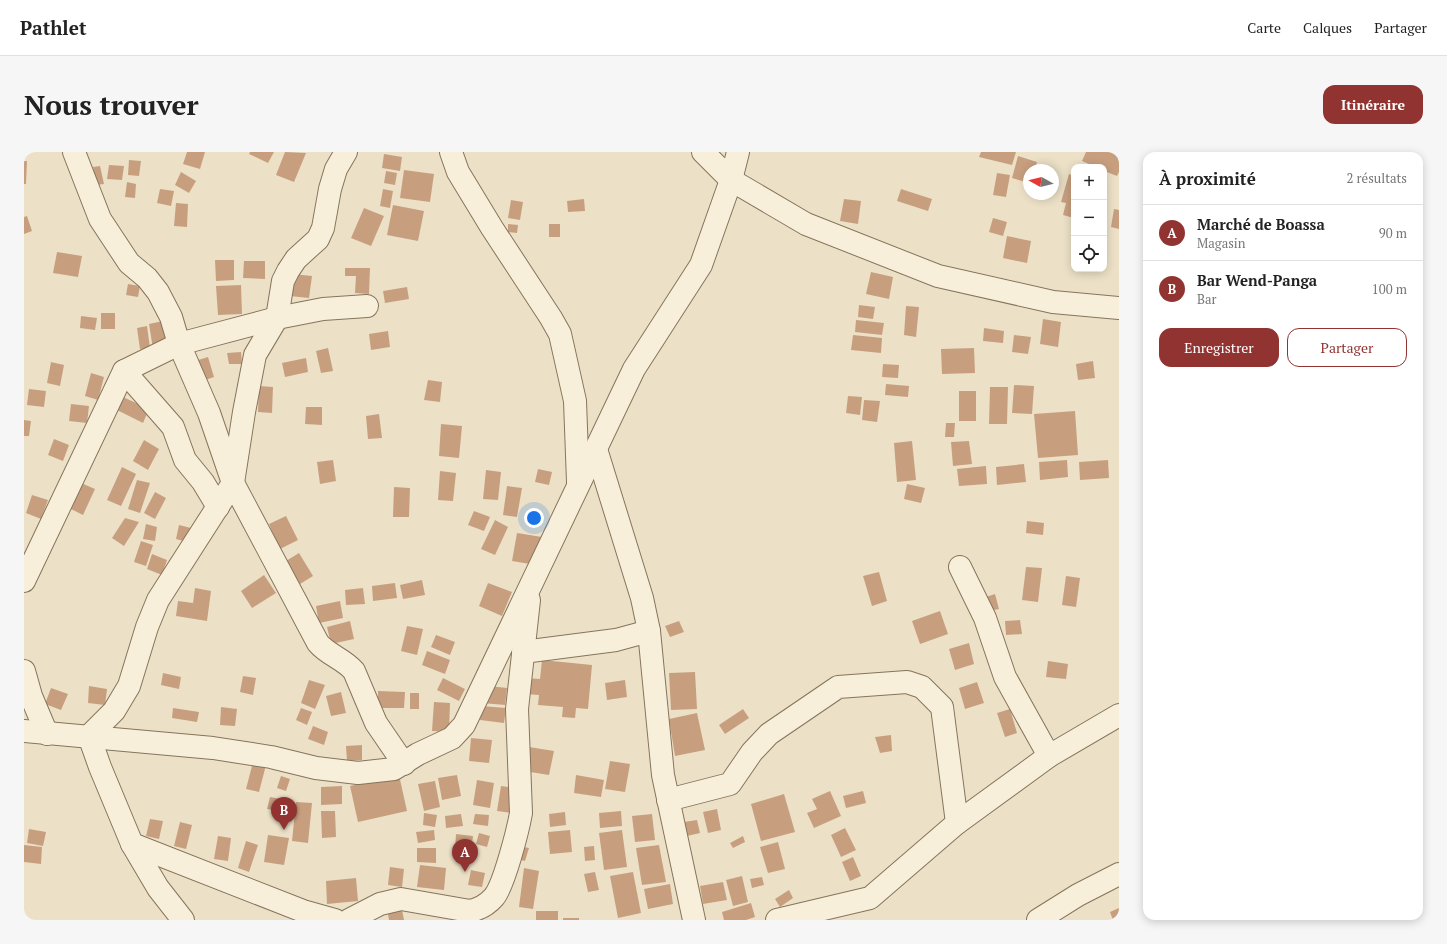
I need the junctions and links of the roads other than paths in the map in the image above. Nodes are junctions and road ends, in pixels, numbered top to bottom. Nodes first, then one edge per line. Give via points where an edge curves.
1 (74, 152) edge
2 (346, 152) edge
3 (451, 152) edge
4 (703, 152) edge
5 (738, 152) edge
6 (731, 180) junction
7 (367, 306) dead end
8 (1119, 308) edge
9 (277, 318) junction
10 (179, 344) junction
11 (124, 371) junction
12 (596, 449) junction
13 (234, 483) junction
14 (578, 485) junction
15 (218, 507) junction
16 (960, 567) dead end
17 (24, 581) edge
18 (531, 585) junction
19 (649, 631) junction
20 (523, 652) junction
21 (24, 671) edge
22 (1119, 715) edge
23 (24, 731) edge
24 (47, 734) junction
25 (89, 736) junction
26 (1050, 756) junction
27 (404, 764) junction
28 (668, 800) junction
29 (957, 823) junction
30 (132, 844) junction
31 (1119, 874) edge
32 (183, 920) edge
33 (335, 920) edge
34 (349, 920) edge
35 (694, 920) edge
36 (777, 920) edge
37 (1038, 920) edge

1 - 10 street via 100,219 129,263 147,278 158,292 171,317
2 - 9 street via 336,169 323,228 318,239 296,259 283,281
3 - 14 street via 458,172 484,216 560,334 575,401
4 - 6 street
5 - 6 street
6 - 8 street via 806,224 938,276 1053,302
6 - 12 street via 701,265 634,370
7 - 9 street via 323,309
9 - 10 street
9 - 13 street via 255,355 252,366
10 - 11 street
10 - 13 street via 209,413
11 - 15 street via 174,427 185,460 203,482
11 - 17 street
12 - 14 street
12 - 19 street via 642,598
13 - 15 street
13 - 27 street via 318,643 354,671 376,723
14 - 18 street
15 - 25 street via 158,600 129,686 114,711
16 - 26 street via 985,618 1005,677
18 - 20 street
18 - 27 street via 464,725 452,738 418,754
19 - 20 street via 616,640
19 - 28 street via 663,775
20 - 34 street via 518,709 521,813 505,873 495,896 479,909 470,911 408,900 391,901
21 - 24 street
22 - 26 street
23 - 24 street
24 - 25 street
25 - 27 street via 213,748 272,757 316,768 358,773 394,769
25 - 30 street
26 - 29 street
28 - 29 street via 730,784 752,752 769,734 838,687 907,682 922,687 942,707
28 - 35 street
29 - 36 street via 870,898
30 - 32 street via 158,888
30 - 33 street via 303,911
31 - 37 street

